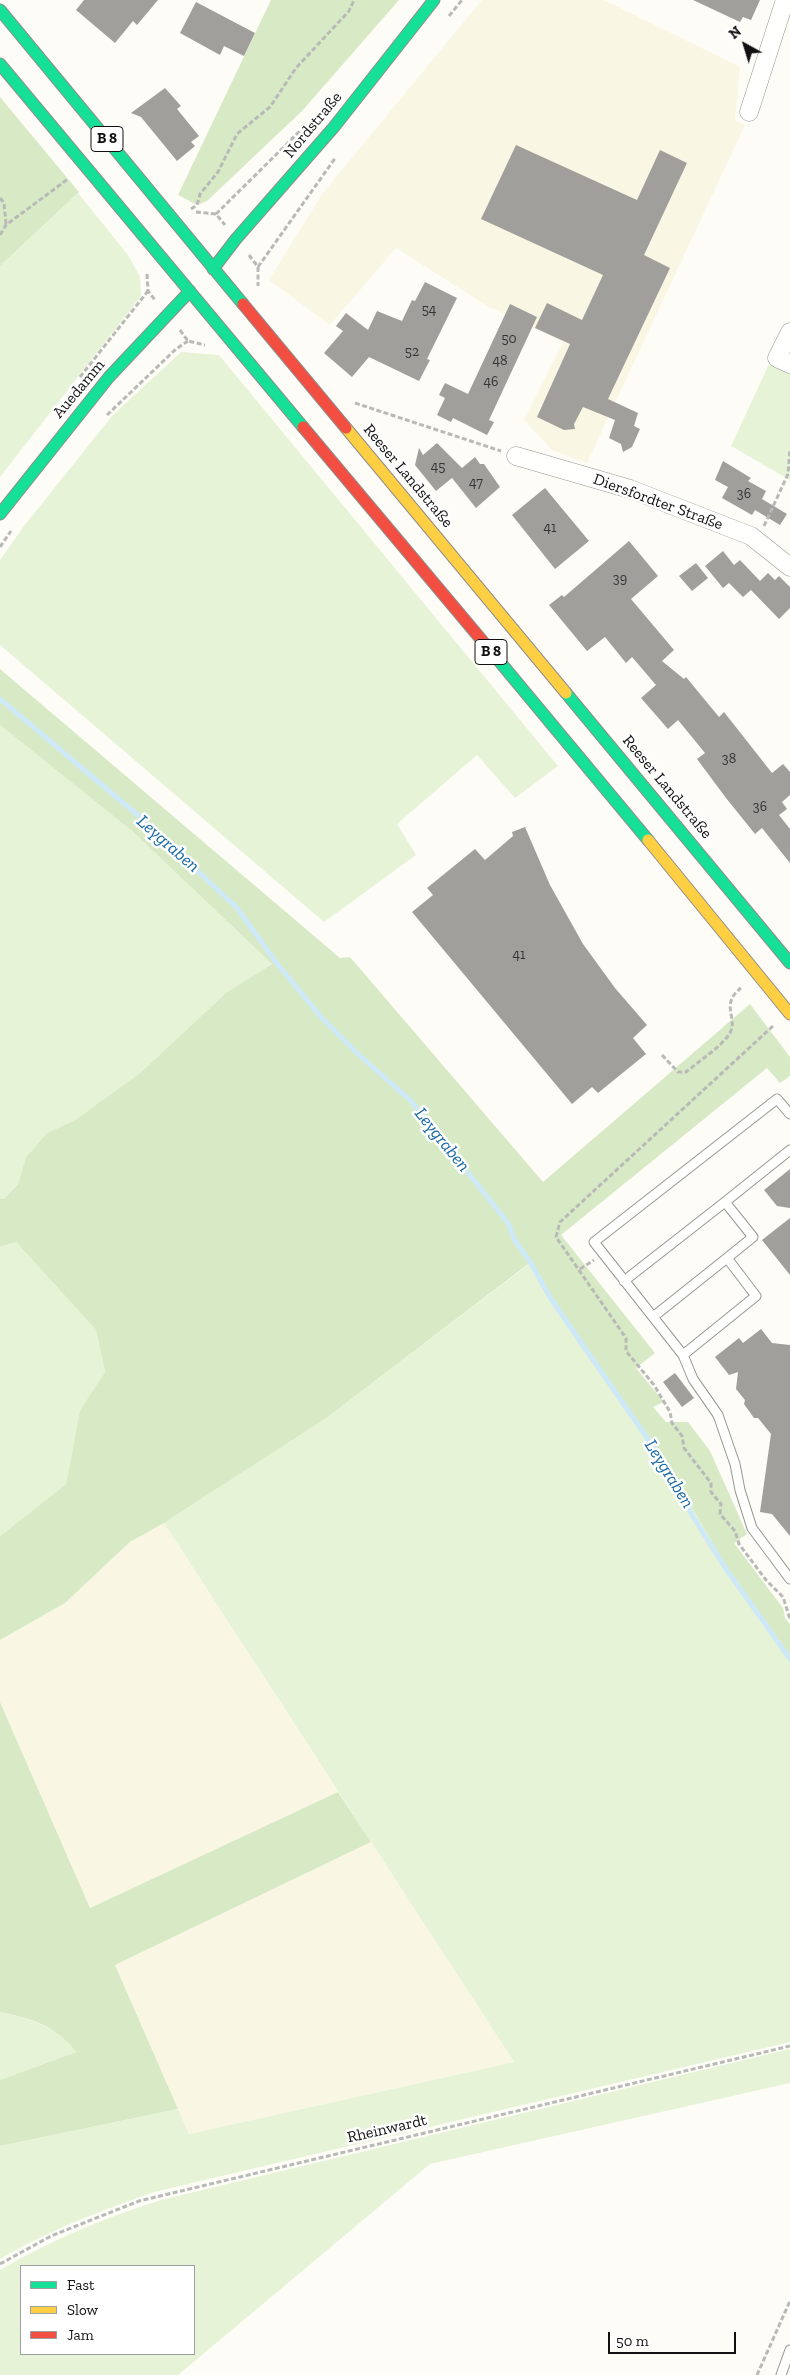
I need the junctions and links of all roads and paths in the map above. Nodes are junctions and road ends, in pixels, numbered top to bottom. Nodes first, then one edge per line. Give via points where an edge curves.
1 (354, 0) edge
2 (434, 0) edge
3 (786, 0) edge
4 (0, 10) edge
5 (0, 64) edge
6 (749, 112) dead end
7 (310, 122) dead end
8 (66, 178) dead end
9 (0, 198) edge
10 (185, 212) dead end
11 (216, 214) dead end
12 (6, 225) junction
13 (0, 235) edge
14 (214, 269) junction
15 (196, 286) junction
16 (790, 332) edge
17 (188, 341) dead end
18 (784, 361) edge
19 (350, 401) dead end
20 (104, 418) dead end
21 (790, 450) edge
22 (516, 456) joint
23 (0, 514) edge
24 (14, 526) dead end
25 (756, 540) junction
26 (0, 547) edge
27 (790, 567) edge
28 (790, 963) edge
29 (746, 984) dead end
30 (790, 1014) edge
31 (662, 1055) dead end
32 (790, 1114) edge
33 (790, 1150) edge
34 (725, 1202) junction
35 (727, 1258) junction
36 (594, 1259) dead end
37 (580, 1269) dead end
38 (624, 1281) junction
39 (653, 1317) junction
40 (682, 1355) junction
41 (790, 1578) edge
42 (790, 2046) edge
43 (0, 2264) edge
44 (790, 2301) edge
45 (790, 2350) edge
46 (757, 2375) edge
47 (781, 2375) edge

1 - 10 path via 349,11 296,68 270,107 237,134 218,172 200,194 197,205
2 - 14 main road, Nordstraße via 334,127 236,239
3 - 6 street
4 - 14 main road, Reeser Landstraße / B 8
5 - 15 main road, B 8
7 - 11 path
8 - 12 path
9 - 12 path via 4,203
12 - 13 path
14 - 15 main road, Nordstraße
14 - 28 main road, Reeser Landstraße / B 8
15 - 23 main road, Auedamm via 109,378
15 - 30 main road, B 8
16 - 18 street
17 - 20 path via 136,385
19 - 22 path
21 - 25 path via 788,474
22 - 25 street, Diersfordter Straße via 630,489
24 - 26 path
25 - 27 street, Diersfordter Straße
29 - 31 path via 735,993 729,1006 733,1024 728,1036 686,1072 678,1072
32 - 38 lane via 777,1099 594,1242
33 - 34 lane
34 - 35 lane via 753,1237
34 - 38 lane
35 - 39 lane
35 - 40 lane via 756,1296
36 - 37 path
38 - 39 lane
39 - 40 lane
40 - 41 lane via 693,1379 718,1415 752,1528
42 - 43 path, Rheinwardt via 139,2201 51,2236
44 - 46 path
45 - 47 lane

